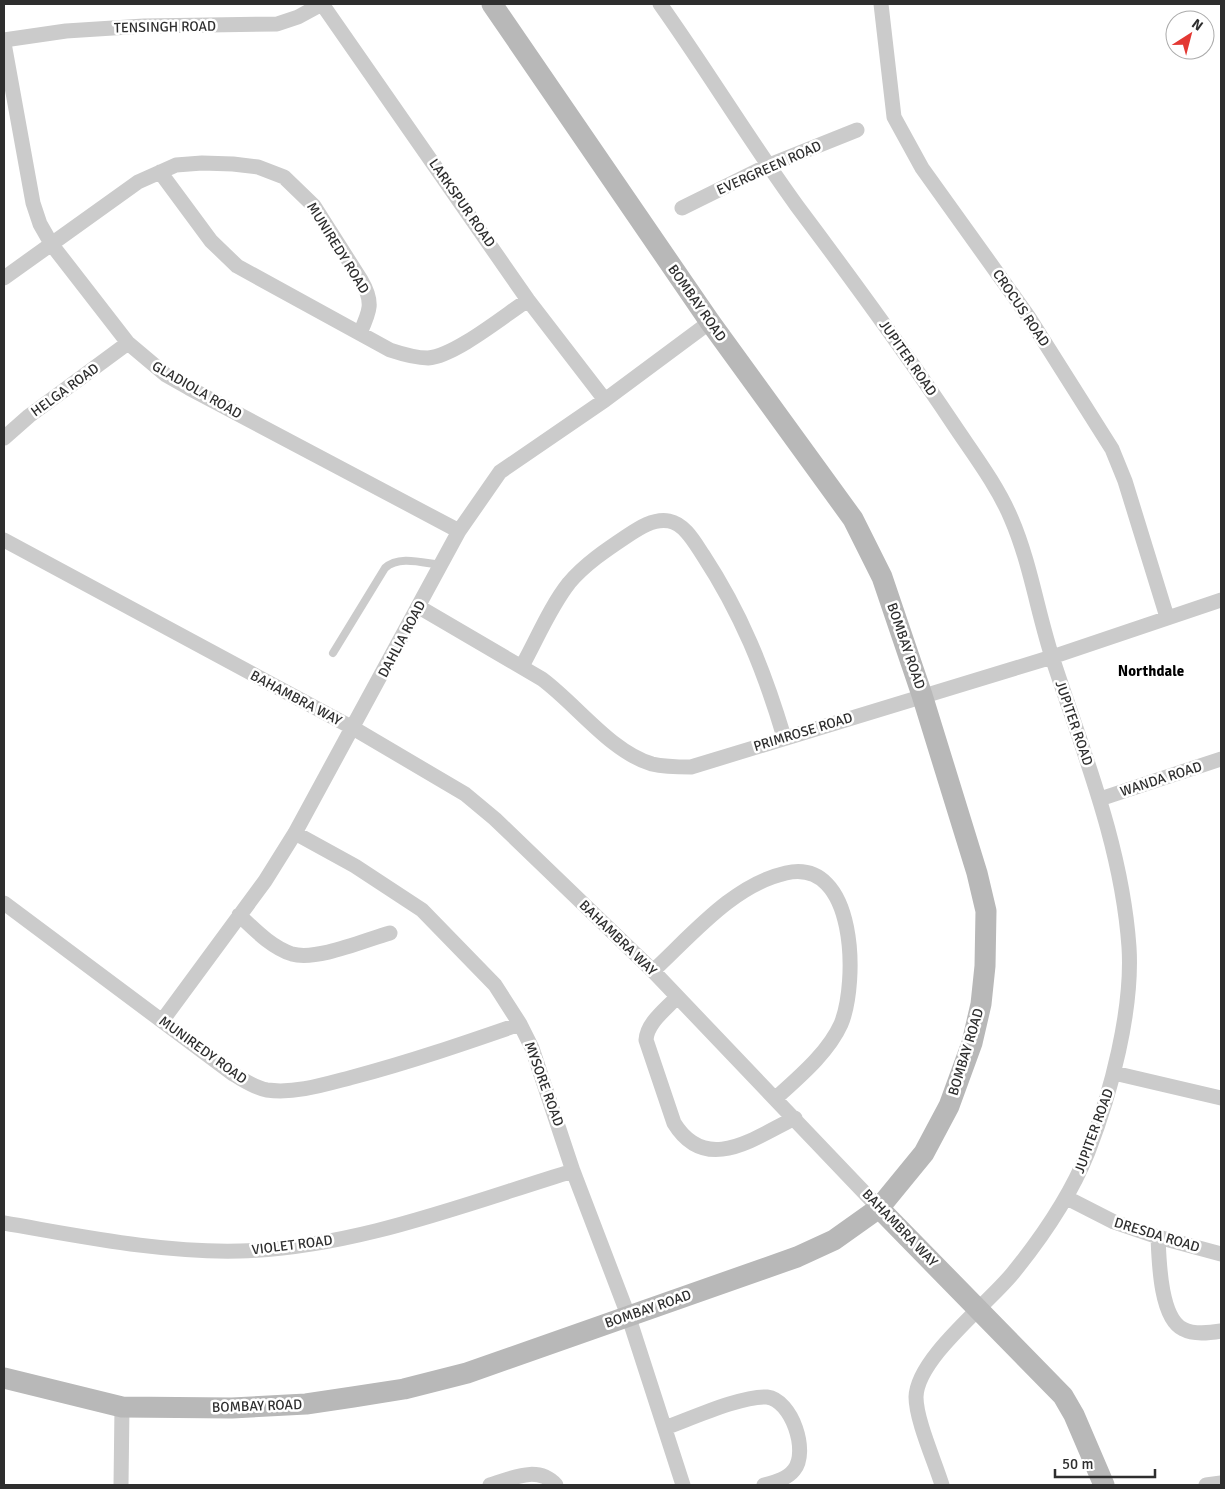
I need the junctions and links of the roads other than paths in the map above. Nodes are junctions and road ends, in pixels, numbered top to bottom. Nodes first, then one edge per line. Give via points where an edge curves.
1 (322, 4) edge
2 (492, 4) edge
3 (660, 4) edge
4 (881, 4) edge
5 (4, 42) edge
6 (857, 130) dead end
7 (767, 166) junction
8 (160, 172) junction
9 (682, 208) dead end
10 (52, 246) junction
11 (4, 278) edge
12 (528, 300) junction
13 (710, 322) junction
14 (360, 333) junction
15 (128, 344) junction
16 (605, 400) junction
17 (4, 438) edge
18 (459, 531) junction
19 (4, 540) edge
20 (441, 566) junction
21 (1221, 600) edge
22 (419, 607) junction
23 (1167, 617) junction
24 (333, 653) dead end
25 (1052, 657) junction
26 (522, 666) junction
27 (922, 695) junction
28 (353, 728) junction
29 (784, 737) junction
30 (1221, 759) edge
31 (1100, 799) junction
32 (295, 833) junction
33 (4, 903) edge
34 (239, 915) junction
35 (390, 933) dead end
36 (652, 971) junction
37 (676, 998) junction
38 (162, 1021) junction
39 (520, 1024) junction
40 (1114, 1073) junction
41 (776, 1098) junction
42 (1221, 1098) edge
43 (795, 1118) junction
44 (573, 1171) junction
45 (1068, 1198) junction
46 (879, 1208) junction
47 (4, 1222) edge
48 (1158, 1238) junction
49 (1221, 1254) edge
50 (980, 1310) junction
51 (628, 1314) junction
52 (1221, 1331) edge
53 (4, 1378) edge
54 (122, 1407) junction
55 (665, 1428) junction
56 (1221, 1483) edge
57 (121, 1485) edge
58 (490, 1485) edge
59 (556, 1485) edge
60 (683, 1485) edge
61 (764, 1485) edge
62 (942, 1485) edge
63 (1104, 1485) edge
64 (1206, 1485) edge

1 - 5 street, TENSINGH ROAD via 277,24 66,30
1 - 12 street, LARKSPUR ROAD
2 - 13 street, BOMBAY ROAD
3 - 7 street, JUPITER ROAD
4 - 23 street, CROCUS ROAD via 894,117 922,168 1028,316 1112,449 1125,480
5 - 10 street, GLADIOLA ROAD via 33,203
6 - 7 street, EVERGREEN ROAD
7 - 9 street, EVERGREEN ROAD
7 - 25 street, JUPITER ROAD via 876,312 993,484 1012,520
8 - 10 street, MUNIREDY ROAD via 117,196
8 - 14 street via 211,241 237,266
8 - 14 street, MUNIREDY ROAD via 187,164 233,164 269,170 284,177 314,206 368,292 371,303
10 - 11 street, MUNIREDY ROAD
10 - 15 street, GLADIOLA ROAD
12 - 14 street via 439,356 427,358 403,354
12 - 16 street, LARKSPUR ROAD
13 - 16 street, DAHLIA ROAD
13 - 27 street, BOMBAY ROAD via 853,519 882,577
15 - 17 street, HELGA ROAD
15 - 18 street, GLADIOLA ROAD via 188,388
16 - 18 street, DAHLIA ROAD via 500,472
18 - 20 street, DAHLIA ROAD
19 - 28 street, BAHAMBRA WAY
20 - 22 street, DAHLIA ROAD
20 - 24 lane via 398,560 391,562
21 - 23 street, PRIMROSE ROAD
22 - 26 street, PRIMROSE ROAD
22 - 28 street, DAHLIA ROAD
23 - 25 street, PRIMROSE ROAD
25 - 27 street, PRIMROSE ROAD
25 - 31 street, JUPITER ROAD
26 - 29 street, PRIMROSE ROAD via 561,693 610,739 652,764 691,767
26 - 29 street via 568,584 580,570 636,530 650,523 669,521 691,537 739,614 759,660
27 - 29 street, PRIMROSE ROAD
27 - 46 street, BOMBAY ROAD via 982,892 986,911 985,966 972,1043 949,1106 924,1153
28 - 32 street, DAHLIA ROAD
28 - 36 street, BAHAMBRA WAY via 465,794
30 - 31 street, WANDA ROAD
31 - 40 street, JUPITER ROAD via 1115,850 1130,950 1128,993
32 - 34 street, DAHLIA ROAD
32 - 39 street, MYSORE ROAD via 355,866 422,910 495,985
33 - 38 street, MUNIREDY ROAD
34 - 35 street via 268,941 294,954 332,951
34 - 38 street, DAHLIA ROAD
36 - 37 street, BAHAMBRA WAY
36 - 41 street via 726,904 765,880 799,872 811,874 828,884 837,896 849,940 848,1004 840,1026 821,1053
37 - 41 street, BAHAMBRA WAY
37 - 43 street via 653,1022 646,1040 680,1134 695,1146 714,1151 727,1149
38 - 39 street, MUNIREDY ROAD via 246,1082 267,1090 289,1091 400,1065
39 - 44 street, MYSORE ROAD via 536,1058
40 - 42 street
40 - 45 street, JUPITER ROAD via 1087,1154
41 - 43 street, BAHAMBRA WAY
43 - 46 street, BAHAMBRA WAY
44 - 47 street, VIOLET ROAD via 356,1235 283,1248 239,1251 151,1246
44 - 51 street, MYSORE ROAD
45 - 48 street, DRESDA ROAD via 1114,1222
45 - 50 street, JUPITER ROAD via 1013,1274
46 - 50 street, BAHAMBRA WAY
46 - 51 street, BOMBAY ROAD via 834,1240 796,1257
48 - 49 street, DRESDA ROAD
48 - 52 street via 1160,1270 1170,1316 1183,1330 1194,1333
50 - 62 street, JUPITER ROAD via 937,1352 926,1366 918,1386 919,1413
50 - 63 street, BAHAMBRA WAY via 1063,1396
51 - 54 street, BOMBAY ROAD via 467,1373 404,1389 306,1404 232,1408
51 - 55 street, MYSORE ROAD
53 - 54 street, BOMBAY ROAD
54 - 57 street
55 - 60 street, MYSORE ROAD
55 - 61 street via 741,1401 767,1397 776,1400 792,1419 800,1446 799,1461 789,1476
56 - 64 street
58 - 59 street via 534,1474 549,1478

